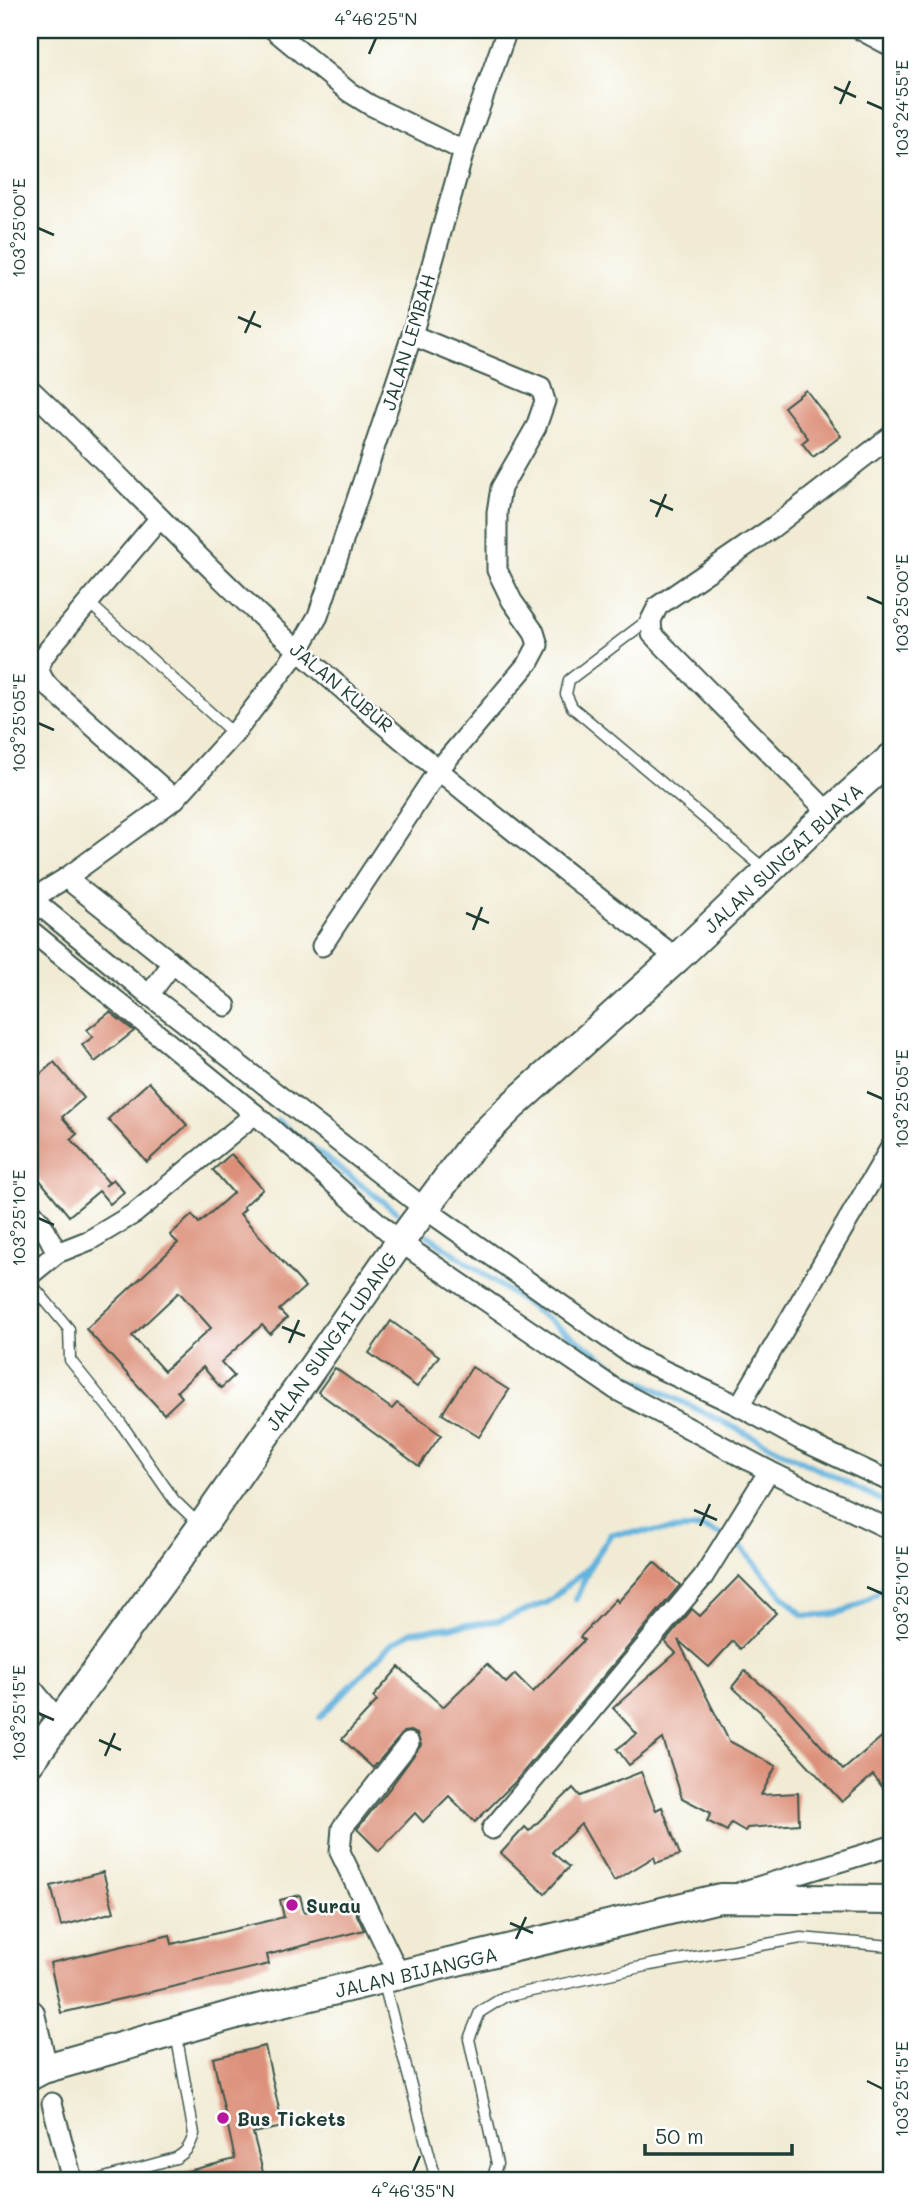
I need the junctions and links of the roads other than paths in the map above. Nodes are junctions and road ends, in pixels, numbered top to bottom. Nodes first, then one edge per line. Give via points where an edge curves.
1 (274, 30) edge
2 (507, 30) edge
3 (861, 30) edge
4 (891, 46) edge
5 (464, 151) junction
6 (412, 335) junction
7 (30, 390) edge
8 (891, 436) edge
9 (160, 518) junction
10 (88, 602) junction
11 (654, 615) junction
12 (298, 651) junction
13 (234, 734) junction
14 (891, 758) edge
15 (439, 769) junction
16 (175, 799) junction
17 (829, 813) junction
18 (767, 871) junction
19 (65, 878) junction
20 (31, 899) edge
21 (30, 930) edge
22 (321, 946) dead end
23 (677, 958) junction
24 (172, 964) junction
25 (149, 995) junction
26 (226, 1006) dead end
27 (255, 1114) junction
28 (891, 1147) edge
29 (424, 1208) junction
30 (30, 1210) edge
31 (400, 1242) junction
32 (57, 1253) junction
33 (30, 1276) edge
34 (739, 1406) junction
35 (769, 1471) junction
36 (891, 1482) edge
37 (202, 1526) junction
38 (891, 1530) edge
39 (30, 1686) edge
40 (59, 1721) junction
41 (409, 1743) dead end
42 (30, 1762) edge
43 (492, 1829) dead end
44 (891, 1846) edge
45 (720, 1898) junction
46 (891, 1900) edge
47 (891, 1946) edge
48 (392, 1978) junction
49 (30, 2014) edge
50 (176, 2031) junction
51 (36, 2073) edge
52 (51, 2103) dead end
53 (72, 2180) edge
54 (97, 2180) edge
55 (436, 2180) edge
56 (492, 2180) edge

1 - 5 street via 349,92
2 - 5 street, JALAN LEMBAH
3 - 4 street
5 - 6 street, JALAN LEMBAH
6 - 12 street, JALAN LEMBAH via 332,580
6 - 15 street via 530,382 541,388 545,401 536,427 501,488 497,512 498,570 538,645 529,662
7 - 9 street, JALAN KUBUR
8 - 11 street via 772,528 658,606
9 - 10 street
9 - 12 street, JALAN KUBUR
10 - 13 lane
10 - 16 street via 39,662 40,677
11 - 17 street via 652,634
11 - 18 lane via 569,680 566,694 572,707
12 - 13 street, JALAN LEMBAH
12 - 15 street, JALAN KUBUR
13 - 16 street, JALAN LEMBAH
14 - 17 street, JALAN SUNGAI BUAYA
15 - 22 street
15 - 23 street, JALAN KUBUR
16 - 19 street, JALAN LEMBAH
17 - 18 street, JALAN SUNGAI BUAYA
18 - 23 street, JALAN SUNGAI BUAYA
19 - 20 street, JALAN LEMBAH
19 - 24 street
20 - 25 street
21 - 27 street
23 - 29 street, JALAN SUNGAI UDANG via 504,1115 470,1149
24 - 25 street
24 - 26 street
25 - 29 street
27 - 31 street
27 - 32 street via 135,1213
28 - 34 street
29 - 31 street, JALAN SUNGAI UDANG
29 - 34 street via 635,1357
30 - 32 street
31 - 35 street via 615,1389
31 - 37 street, JALAN SUNGAI UDANG
32 - 33 street
33 - 37 lane via 69,1329 70,1360 174,1500
34 - 36 street
35 - 38 street
35 - 43 street via 703,1577
37 - 40 street, JALAN SUNGAI UDANG
39 - 40 street
40 - 42 street, JALAN SUNGAI UDANG
41 - 48 street via 342,1828 340,1852
44 - 45 street
45 - 46 street, JALAN BIJANGGA
45 - 48 street, JALAN BIJANGGA
47 - 56 lane via 802,1938 504,1997 480,2012 469,2039 497,2164
48 - 50 street, JALAN BIJANGGA
48 - 55 lane
49 - 51 street
50 - 51 street, JALAN BIJANGGA
50 - 54 lane via 194,2134 191,2144 176,2158
52 - 53 street

